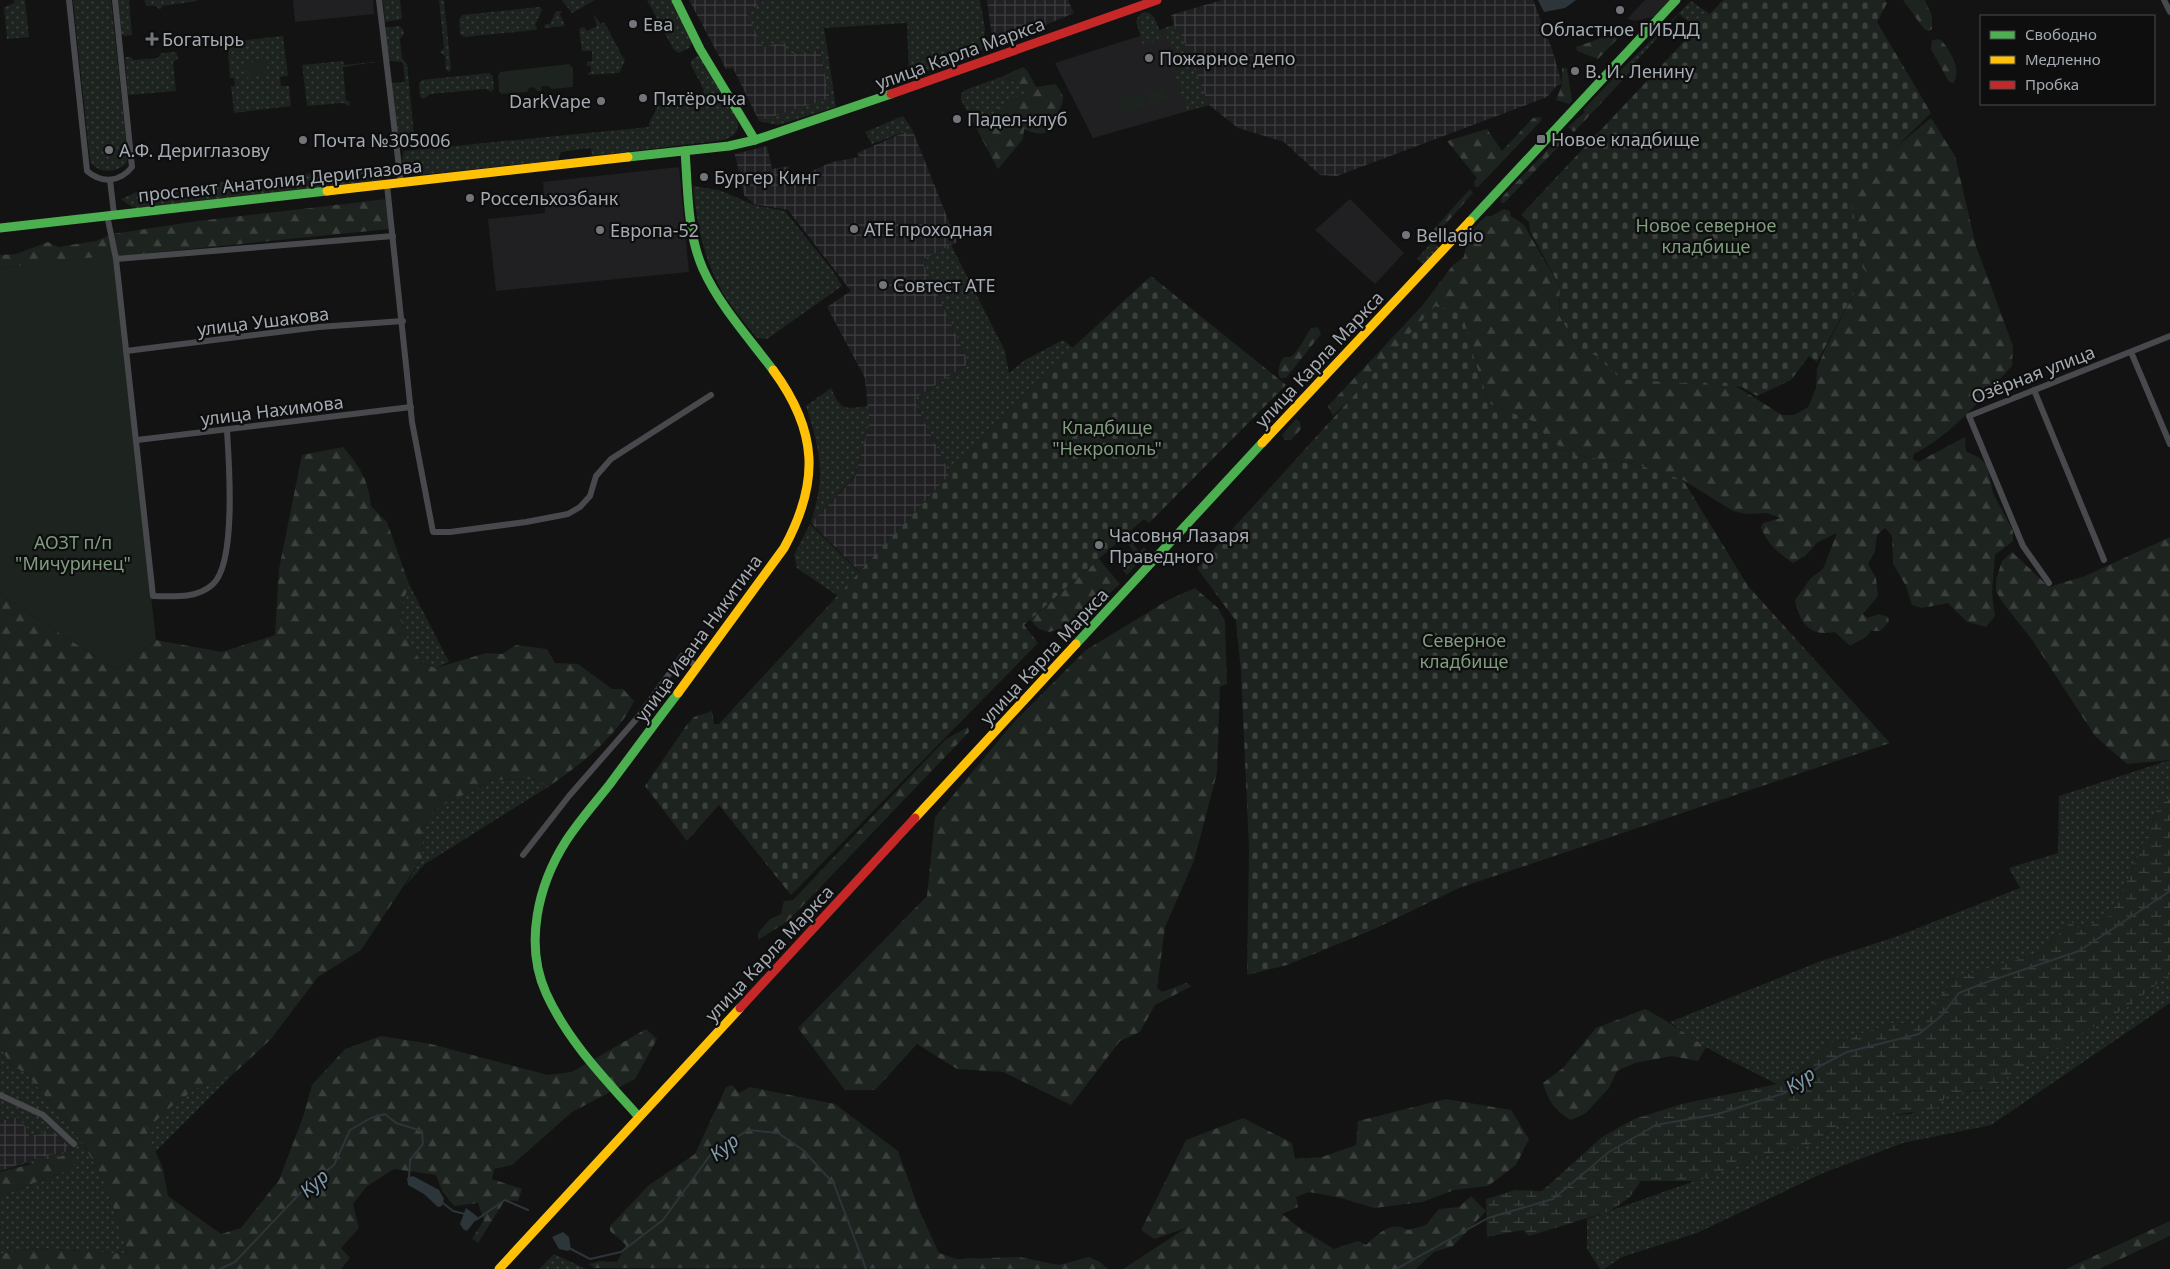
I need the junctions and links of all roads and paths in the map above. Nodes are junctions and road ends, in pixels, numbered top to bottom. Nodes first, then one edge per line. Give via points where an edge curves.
1 (69, 0) edge
2 (115, 0) edge
3 (379, 0) edge
4 (676, 0) edge
5 (1157, 0) edge
6 (1676, 0) edge
7 (2164, 0) edge
8 (2170, 12) edge
9 (755, 140) junction
10 (685, 151) junction
11 (110, 180) junction
12 (401, 184) junction
13 (387, 185) junction
14 (111, 215) junction
15 (0, 228) edge
16 (393, 236) junction
17 (116, 259) junction
18 (403, 321) junction
19 (2170, 336) edge
20 (126, 351) junction
21 (2131, 352) junction
22 (2034, 390) junction
23 (711, 395) dead end
24 (411, 408) junction
25 (227, 431) junction
26 (137, 440) junction
27 (2170, 444) edge
28 (2104, 560) dead end
29 (2049, 583) dead end
30 (698, 667) junction
31 (523, 855) dead end
32 (0, 1095) edge
33 (640, 1117) junction
34 (74, 1144) dead end
35 (499, 1269) edge

1 - 11 street via 87,171 100,179
2 - 11 street via 132,167 121,177
3 - 12 street
4 - 9 main road via 700,49
5 - 9 main road, улица Карла Маркса
6 - 33 main road, улица Карла Маркса via 1232,475
7 - 8 street
9 - 10 main road, проспект Анатолия Дериглазова
10 - 12 main road, проспект Анатолия Дериглазова
10 - 30 main road, улица Ивана Никитина via 692,229 702,267 725,306 788,391 803,425 809,472 801,514 784,548
11 - 14 street
12 - 13 main road, проспект Анатолия Дериглазова
13 - 14 main road, проспект Анатолия Дериглазова
13 - 16 street
14 - 15 main road, проспект Анатолия Дериглазова
14 - 17 street
16 - 17 street
16 - 18 street
17 - 20 street
18 - 20 street, улица Ушакова via 319,327
18 - 24 street
19 - 21 street, Озёрная улица
20 - 26 street
21 - 22 street, Озёрная улица
21 - 27 street
22 - 28 street
22 - 29 street, Озёрная улица via 1968,416 2022,546
23 - 24 street via 611,459 596,476 590,496 568,514 450,532 433,532
24 - 25 street, улица Нахимова
25 - 26 street, улица Нахимова
25 - 26 street via 230,499 222,570 213,585 186,596 153,596
30 - 31 street via 682,656 639,716
30 - 33 main road, улица Ивана Никитина via 566,842 542,890 535,922 537,965 560,1022
32 - 34 street via 43,1115
33 - 35 main road, улица Карла Маркса

